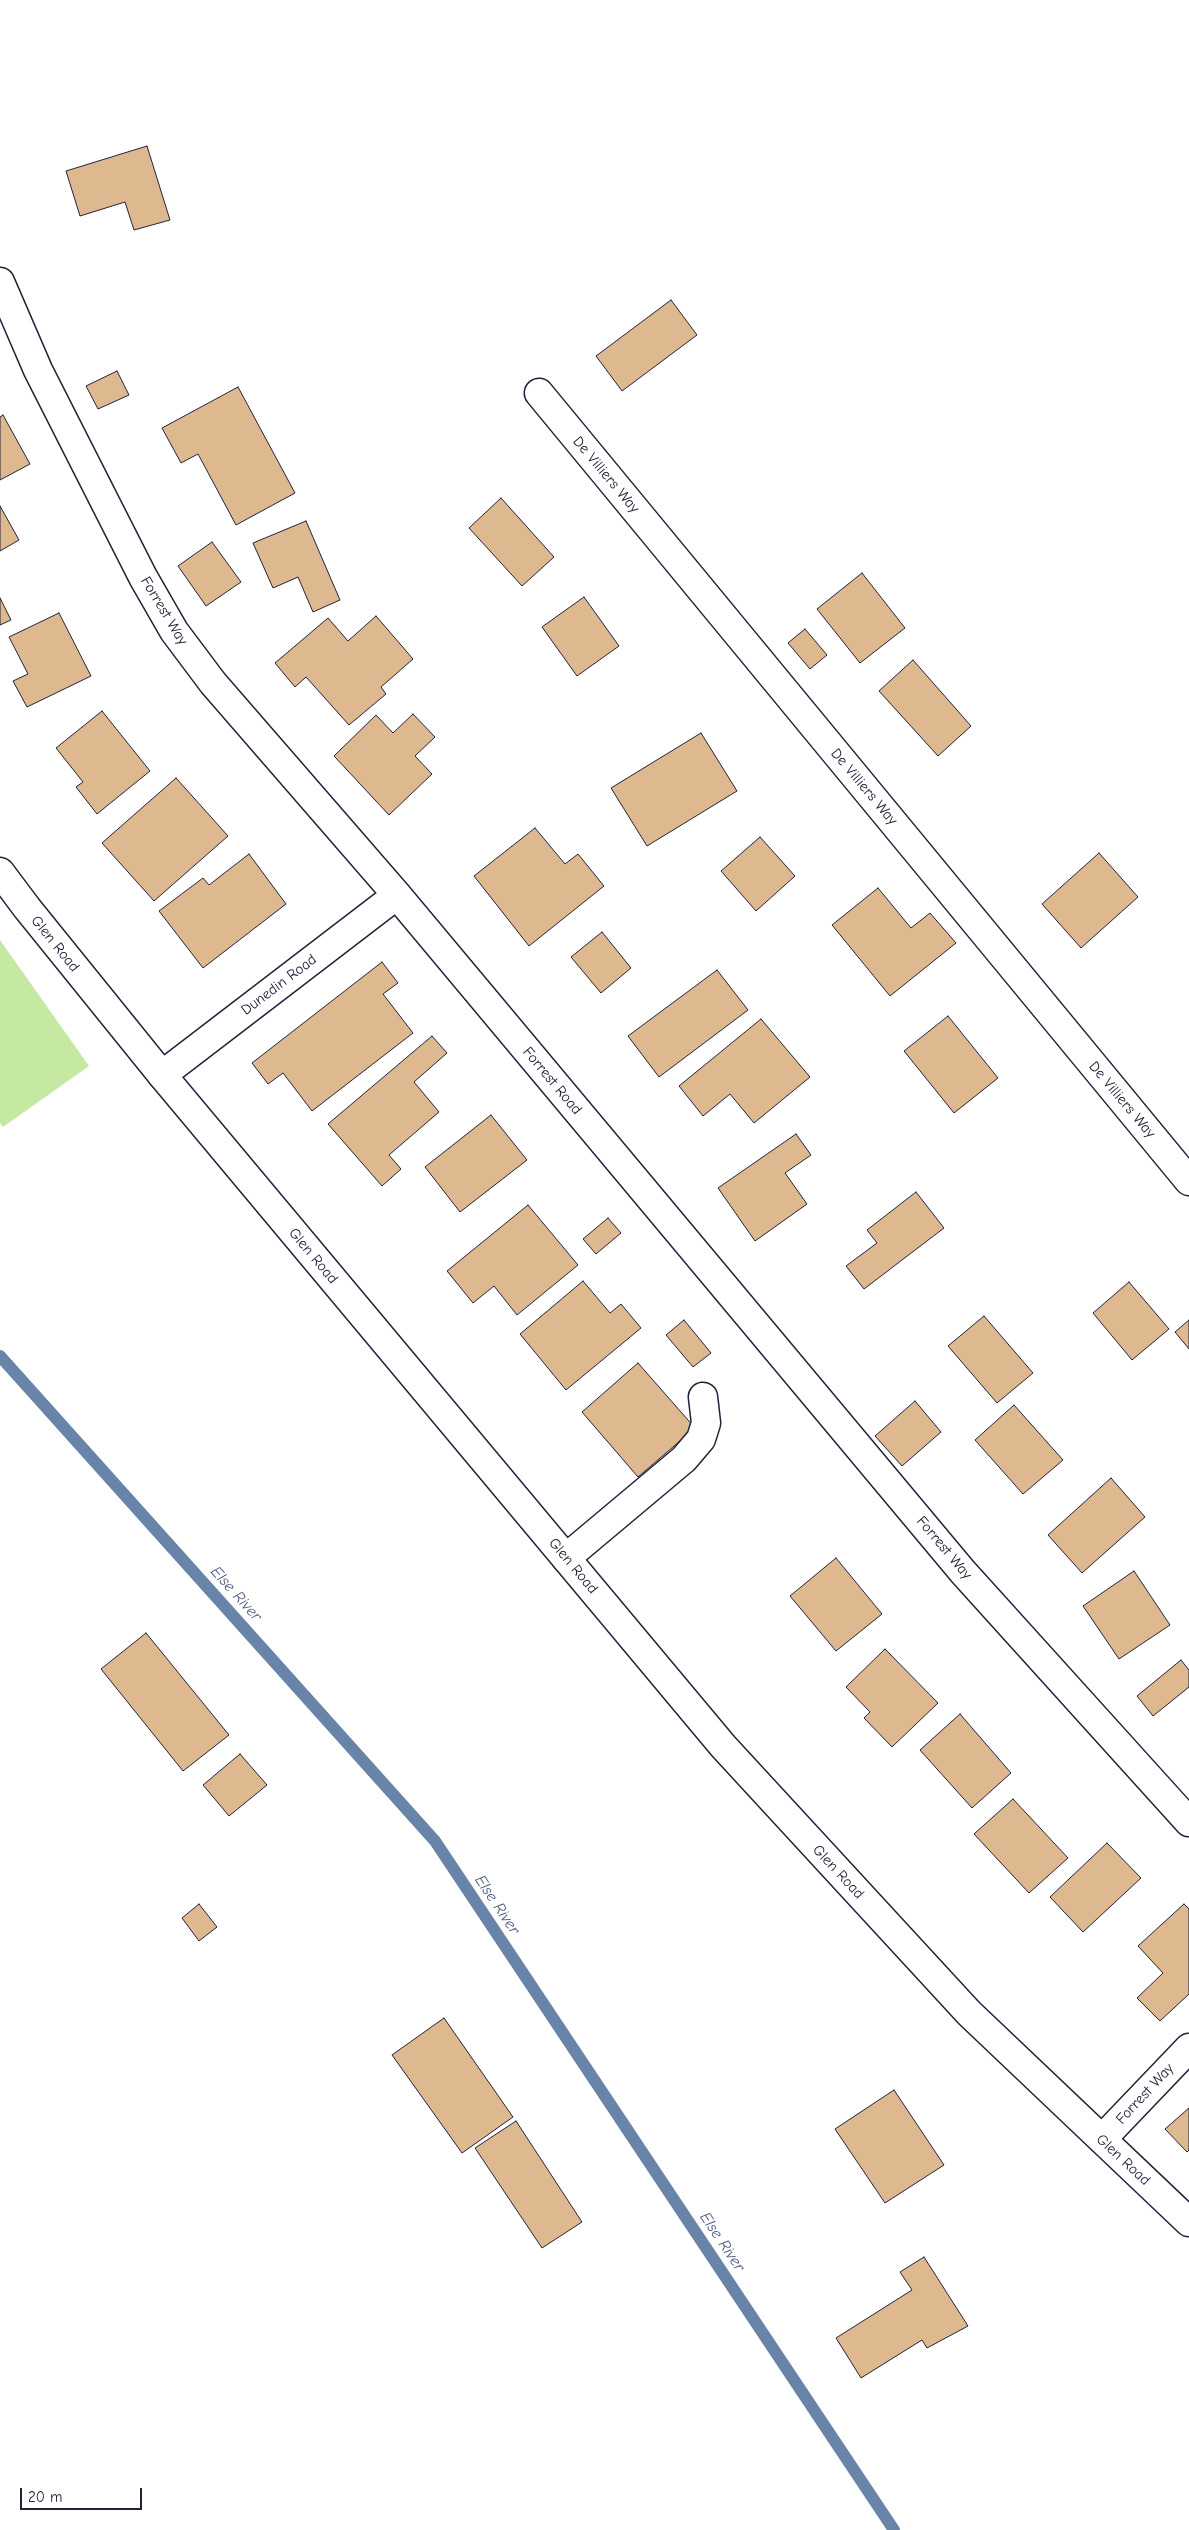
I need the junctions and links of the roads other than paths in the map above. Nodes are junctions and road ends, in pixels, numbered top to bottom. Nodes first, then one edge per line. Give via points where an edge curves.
1 (0, 282) edge
2 (539, 393) dead end
3 (0, 872) edge
4 (397, 895) junction
5 (162, 1075) junction
6 (1189, 1181) edge
7 (707, 1268) joint
8 (703, 1397) dead end
9 (566, 1558) junction
10 (1189, 1822) edge
11 (1189, 2048) edge
12 (1102, 2139) junction
13 (1189, 2222) edge

1 - 4 street, Forrest Way via 38,370 143,577 174,631 239,714
2 - 6 street, De Villiers Way
3 - 5 street, Glen Road
4 - 5 street, Dunedin Road
4 - 7 street, Forrest Road
5 - 9 street, Glen Road
7 - 10 street, Forrest Way via 963,1572
8 - 9 street via 706,1423 696,1446
9 - 12 street, Glen Road via 723,1746 859,1894 969,2013
11 - 12 street, Forrest Way
12 - 13 street, Glen Road

